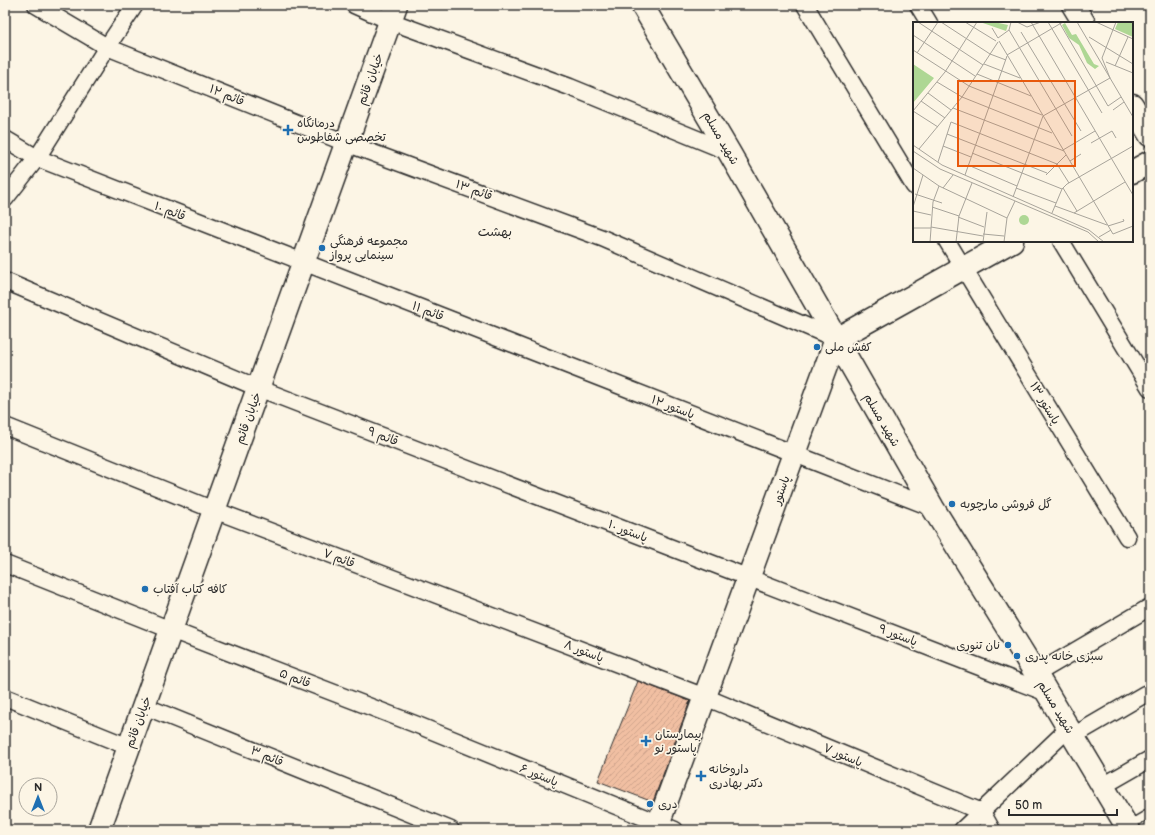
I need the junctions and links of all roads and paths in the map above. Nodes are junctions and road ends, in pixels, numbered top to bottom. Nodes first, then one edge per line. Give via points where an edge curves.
1 (36, 5) edge
2 (135, 5) edge
3 (354, 5) edge
4 (642, 5) edge
5 (805, 5) edge
6 (918, 5) edge
7 (1073, 5) edge
8 (393, 13) edge
9 (928, 22) edge
10 (1083, 22) edge
11 (107, 47) junction
12 (1133, 107) edge
13 (1150, 135) edge
14 (5, 139) edge
15 (346, 143) junction
16 (729, 152) junction
17 (37, 158) junction
18 (1150, 162) edge
19 (1133, 171) edge
20 (913, 184) edge
21 (5, 199) edge
22 (948, 242) edge
23 (1010, 242) edge
24 (1062, 242) edge
25 (303, 263) junction
26 (964, 269) junction
27 (5, 281) edge
28 (836, 339) junction
29 (552, 360) joint
30 (258, 388) junction
31 (1150, 388) edge
32 (5, 426) edge
33 (794, 454) junction
34 (507, 484) joint
35 (933, 508) junction
36 (214, 510) junction
37 (1127, 537) dead end
38 (5, 564) edge
39 (749, 577) junction
40 (463, 605) joint
41 (1150, 608) edge
42 (171, 630) junction
43 (1036, 674) junction
44 (1047, 693) junction
45 (1145, 694) dead end
46 (5, 697) edge
47 (705, 697) junction
48 (144, 706) junction
49 (420, 726) joint
50 (1071, 733) junction
51 (129, 747) junction
52 (1150, 759) edge
53 (1102, 786) junction
54 (982, 812) junction
55 (1150, 813) edge
56 (663, 828) edge
57 (1128, 828) edge
58 (100, 830) edge
59 (451, 830) edge
60 (962, 830) edge
61 (992, 830) edge

1 - 11 street, قائم ۱۲
2 - 11 street
3 - 8 street
4 - 16 street, شهید مسلم
5 - 20 street
6 - 9 street
7 - 10 street
8 - 15 street, خیابان قائم
8 - 16 street
11 - 15 street, قائم ۱۲
11 - 17 street
12 - 13 street
14 - 17 street, قائم ۱۰
15 - 25 street, خیابان قائم
15 - 28 street, قائم ۱۳ via 602,238
16 - 28 street, شهید مسلم
17 - 21 street
17 - 25 street, قائم ۱۰
18 - 19 street
22 - 26 street, پاستور ۱۳
23 - 26 street
24 - 31 street
25 - 29 street, قائم ۱۱
25 - 30 street, خیابان قائم
26 - 28 street
26 - 37 street, پاستور ۱۳
27 - 30 street, قائم ۹
28 - 33 street, پاستور
28 - 35 street, شهید مسلم
29 - 33 street, پاستور ۱۲
30 - 34 street, قائم ۹
30 - 36 street, خیابان قائم
32 - 36 street, قائم ۷
33 - 35 street, پاستور ۱۲
33 - 39 street, پاستور
34 - 39 street, پاستور ۱۰
35 - 43 street, شهید مسلم
36 - 40 street, قائم ۷
36 - 42 street, خیابان قائم
38 - 42 street, قائم ۵
39 - 44 street, پاستور ۹
39 - 47 street, پاستور
40 - 47 street, پاستور ۸
41 - 43 street
42 - 48 street, خیابان قائم
42 - 49 street, قائم ۵
43 - 44 street, شهید مسلم
44 - 50 street, شهید مسلم
45 - 50 street
46 - 51 street
47 - 54 street, پاستور ۷
47 - 56 street, پاستور
48 - 51 street, خیابان قائم
48 - 59 street, قائم ۳
49 - 56 street, پاستور ۶
50 - 53 street, شهید مسلم
50 - 54 street
51 - 58 street, خیابان قائم
52 - 53 street
53 - 57 street, شهید مسلم
54 - 60 street
54 - 61 street
55 - 57 lane

